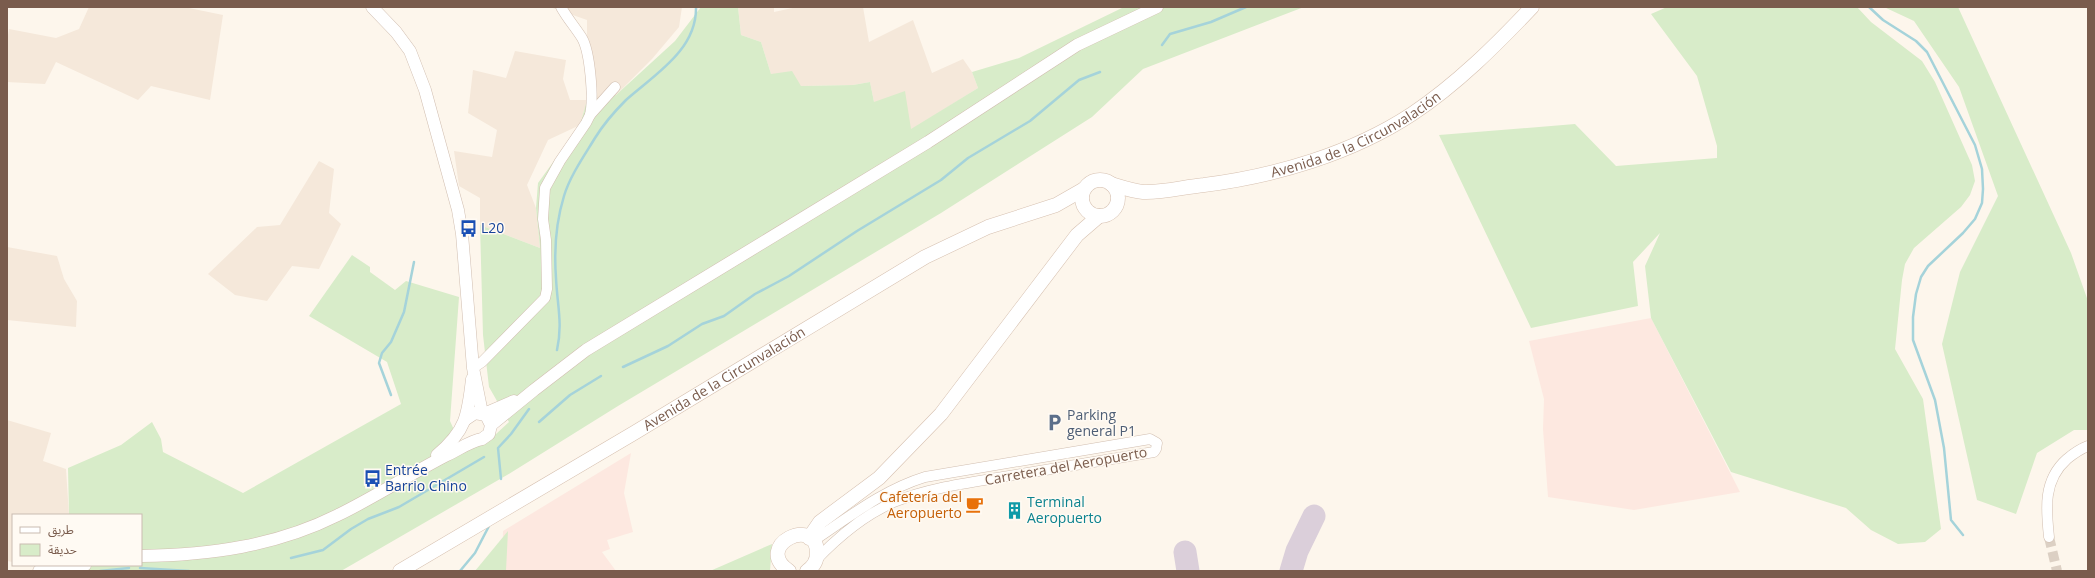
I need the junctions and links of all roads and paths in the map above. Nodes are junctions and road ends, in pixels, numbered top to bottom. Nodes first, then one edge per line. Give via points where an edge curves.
1 (372, 7) edge
2 (560, 7) edge
3 (1157, 7) edge
4 (1532, 7) edge
5 (615, 87) dead end
6 (590, 115) junction
7 (1111, 184) junction
8 (1084, 189) junction
9 (1144, 192) junction
10 (1056, 205) junction
11 (1085, 208) junction
12 (1114, 208) junction
13 (1099, 216) junction
14 (1077, 234) junction
15 (473, 368) junction
16 (532, 391) junction
17 (483, 413) junction
18 (466, 422) junction
19 (491, 425) junction
20 (478, 440) junction
21 (2088, 446) edge
22 (1094, 449) junction
23 (1026, 461) junction
24 (1098, 461) junction
25 (421, 468) junction
26 (958, 472) junction
27 (1027, 473) junction
28 (961, 485) junction
29 (824, 517) junction
30 (793, 535) junction
31 (2049, 537) tunnel mouth
32 (811, 539) junction
33 (142, 556) edge
34 (816, 560) junction
35 (77, 566) edge
36 (783, 569) edge
37 (40, 571) edge
38 (400, 571) edge
39 (807, 571) edge

1 - 15 street via 410,51 425,90 458,210
2 - 6 street via 586,49 592,108
3 - 16 street via 1077,45 928,142 586,350
4 - 9 main road, Avenida de la Circunvalación via 1494,47 1443,91 1410,114 1359,142 1311,161 1267,173 1220,183
5 - 6 street
6 - 15 street via 544,188 547,289 545,298
7 - 8 main road via 1097,180
7 - 9 main road
7 - 12 main road via 1118,198
8 - 10 main road
8 - 11 main road via 1082,194
9 - 12 main road
10 - 11 main road
10 - 38 main road, Avenida de la Circunvalación via 988,227 925,258
11 - 13 main road via 1089,213
11 - 14 main road
12 - 13 main road
13 - 14 main road
14 - 29 main road via 941,414 878,478
15 - 17 street
15 - 18 street
16 - 17 street
16 - 19 street
17 - 18 street via 472,414
17 - 19 street via 489,418
18 - 20 street via 466,433
18 - 25 street via 449,444
19 - 20 street via 489,434
20 - 25 street
21 - 31 street via 2062,464 2053,476 2046,504
22 - 23 street, Carretera del Aeropuerto
22 - 24 street
22 - 24 street, Carretera del Aeropuerto via 1150,439 1157,443 1154,452
23 - 26 street, Carretera del Aeropuerto
23 - 27 street
24 - 27 street, Carretera del Aeropuerto
25 - 33 street via 338,515 288,536 244,548 196,554
26 - 28 street
26 - 32 street, Carretera del Aeropuerto via 908,483
27 - 28 street, Carretera del Aeropuerto
28 - 34 street, Carretera del Aeropuerto via 908,497 879,510 848,531
29 - 30 main road via 807,524
29 - 32 main road via 815,526
30 - 32 main road via 798,534
30 - 36 main road via 780,547 779,558
32 - 34 main road via 817,550
34 - 39 main road
35 - 37 street

